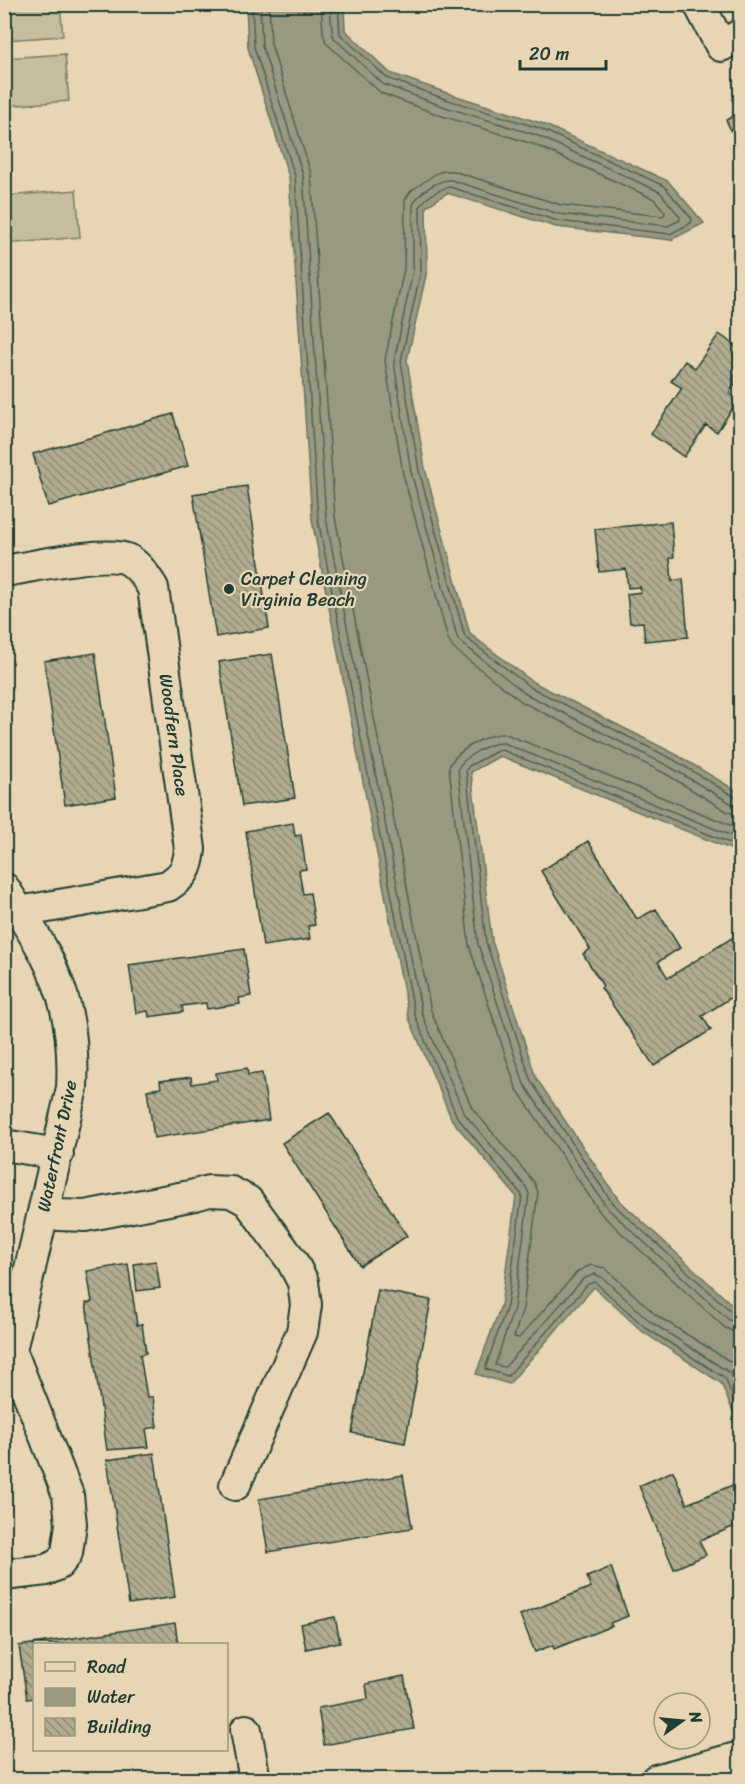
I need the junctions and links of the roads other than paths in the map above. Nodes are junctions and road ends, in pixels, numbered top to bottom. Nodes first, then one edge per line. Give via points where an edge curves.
1 (699, 4) edge
2 (741, 35) edge
3 (4, 571) edge
4 (12, 900) edge
5 (4, 1145) edge
6 (58, 1154) junction
7 (44, 1210) junction
8 (11, 1350) junction
9 (4, 1380) edge
10 (235, 1485) dead end
11 (4, 1575) edge
12 (246, 1730) dead end
13 (741, 1757) edge
14 (255, 1779) edge
15 (656, 1779) edge

1 - 2 street via 721,46
3 - 4 street, Woodfern Place via 119,557 144,572 153,588 190,849 189,864 180,878 168,886
4 - 6 street, Waterfront Drive via 53,970 67,1008 74,1056 72,1088
5 - 6 street
6 - 7 street, Waterfront Drive
7 - 8 street, Waterfront Drive
7 - 10 street via 85,1216 209,1191 231,1192 248,1201 292,1262 303,1282 306,1305 302,1332
8 - 9 street, Waterfront Drive
8 - 11 street via 68,1495 71,1524 67,1553 59,1564 46,1570
12 - 14 street
13 - 15 street

